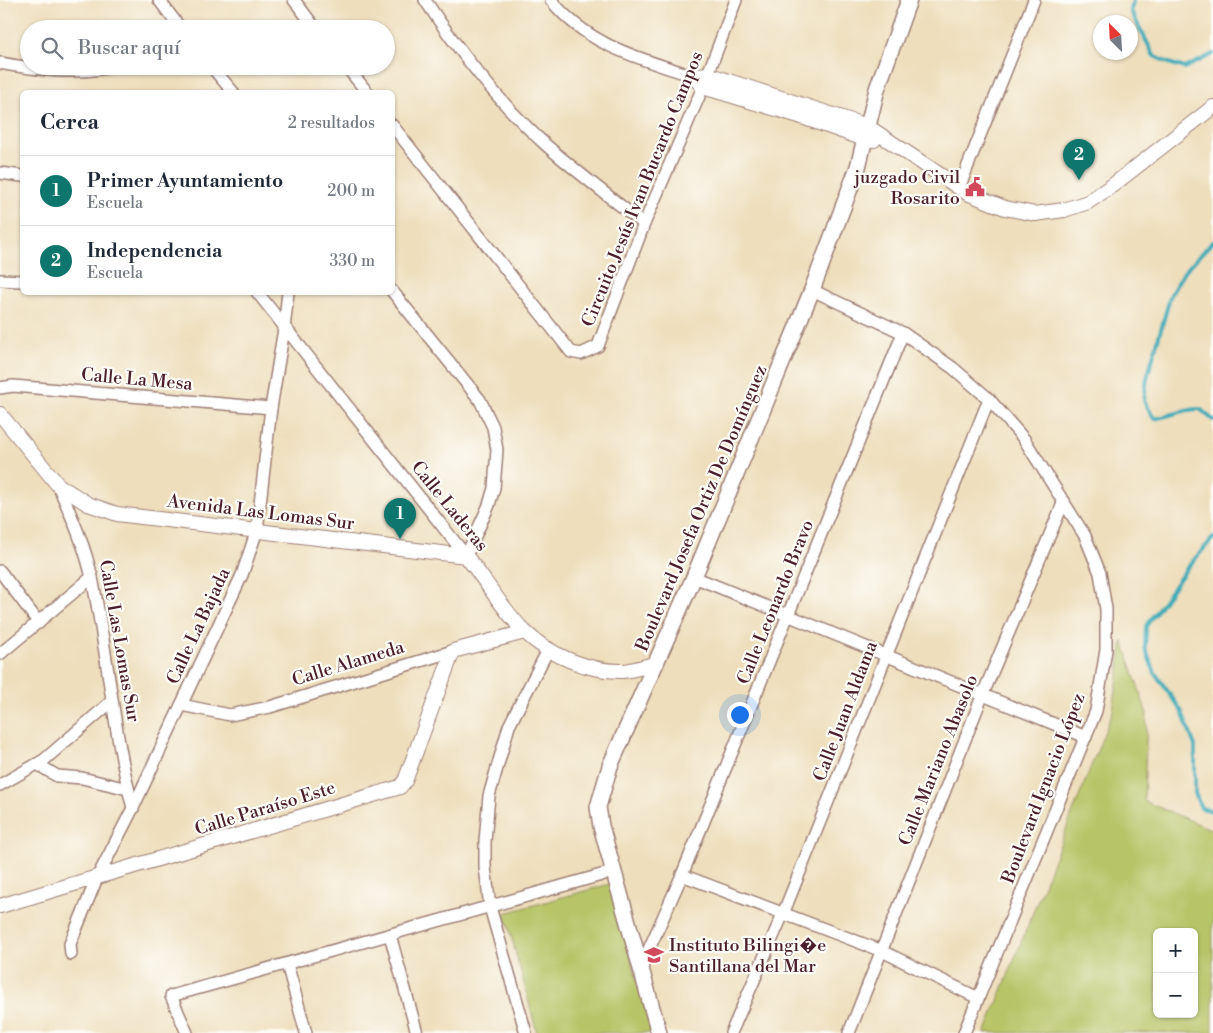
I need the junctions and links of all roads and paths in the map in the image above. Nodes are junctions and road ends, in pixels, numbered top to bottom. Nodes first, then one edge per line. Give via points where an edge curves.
1 (159, 0) edge
2 (294, 0) edge
3 (425, 0) edge
4 (551, 0) edge
5 (736, 0) edge
6 (909, 0) edge
7 (1034, 0) edge
8 (174, 20) edge
9 (309, 20) edge
10 (0, 63) edge
11 (20, 66) edge
12 (219, 75) edge
13 (353, 75) edge
14 (693, 76) joint
15 (705, 80) junction
16 (231, 90) edge
17 (365, 90) edge
18 (1213, 106) edge
19 (395, 129) edge
20 (866, 133) junction
21 (0, 173) edge
22 (20, 176) edge
23 (959, 188) junction
24 (644, 224) junction
25 (0, 280) edge
26 (20, 282) edge
27 (812, 290) junction
28 (395, 294) edge
29 (259, 295) edge
30 (288, 295) edge
31 (284, 329) junction
32 (903, 333) junction
33 (0, 388) edge
34 (989, 400) junction
35 (271, 408) junction
36 (0, 414) edge
37 (58, 485) junction
38 (1064, 501) junction
39 (257, 530) junction
40 (466, 556) junction
41 (0, 571) edge
42 (92, 577) junction
43 (694, 577) junction
44 (787, 617) junction
45 (39, 623) junction
46 (525, 632) junction
47 (549, 648) junction
48 (453, 651) junction
49 (0, 654) edge
50 (885, 656) junction
51 (657, 663) junction
52 (983, 694) junction
53 (111, 702) junction
54 (181, 705) junction
55 (1086, 737) junction
56 (38, 764) junction
57 (0, 785) edge
58 (128, 789) junction
59 (133, 808) junction
60 (612, 872) junction
61 (682, 875) junction
62 (97, 878) junction
63 (0, 906) edge
64 (490, 906) junction
65 (783, 914) junction
66 (390, 935) junction
67 (882, 951) junction
68 (71, 954) dead end
69 (286, 964) junction
70 (641, 967) junction
71 (978, 998) junction
72 (187, 1033) edge
73 (306, 1033) edge
74 (417, 1033) edge
75 (526, 1033) edge
76 (659, 1033) edge
77 (731, 1033) edge
78 (849, 1033) edge
79 (964, 1033) edge

1 - 8 street
2 - 9 street
3 - 24 street via 474,69 517,116 560,157
4 - 14 street via 581,30 621,52
5 - 15 street, Circuito Jesús Ivan Bucardo Campos
6 - 20 main road, Boulevard Josefa Ortiz De Domínguez via 882,71
7 - 23 street
10 - 11 street
12 - 16 street
13 - 17 street
14 - 15 street
15 - 20 street
15 - 24 street, Circuito Jesús Ivan Bucardo Campos
18 - 23 street via 1113,185 1088,202 1064,210 1035,214
19 - 24 street, Circuito Jesús Ivan Bucardo Campos via 571,352 581,354 598,346
20 - 23 street via 890,142
20 - 27 main road, Boulevard Josefa Ortiz De Domínguez via 858,167
21 - 22 street
25 - 26 street
27 - 32 street, Boulevard Ignacio López
27 - 43 main road, Boulevard Josefa Ortiz De Domínguez
28 - 40 street via 480,400 493,427 497,450 494,488
29 - 31 street, Calle Laderas
30 - 31 street, Calle La Bajada
31 - 35 street, Calle La Bajada
31 - 40 street, Calle Laderas
32 - 34 street, Boulevard Ignacio López via 953,368
32 - 44 street, Calle Leonardo Bravo
33 - 35 street, Calle La Mesa via 13,386
34 - 38 street, Boulevard Ignacio López via 1024,439
34 - 50 street, Calle Juan Aldama
35 - 39 street, Calle La Bajada
36 - 37 street, Calle Las Lomas Sur
37 - 39 street, Avenida Las Lomas Sur via 88,504 117,514
37 - 42 street, Calle Las Lomas Sur via 77,528
38 - 52 street, Calle Mariano Abasolo
38 - 55 street, Boulevard Ignacio López via 1086,536 1100,573 1106,609 1102,679 1096,711
39 - 40 street, Avenida Las Lomas Sur
39 - 54 street, Calle La Bajada via 242,575
40 - 46 street, Calle Laderas
41 - 45 street
42 - 45 street
42 - 53 street, Calle Las Lomas Sur
43 - 44 street
43 - 51 main road, Boulevard Josefa Ortiz De Domínguez
44 - 50 street
44 - 61 street, Calle Leonardo Bravo
45 - 49 street
46 - 47 street, Calle Laderas
46 - 48 street, Calle Alameda
47 - 51 street, Calle Laderas via 576,663 598,669 624,671
47 - 64 street via 508,726 489,796 485,867
48 - 54 street, Calle Alameda via 230,715
48 - 62 street, Calle Paraíso Este via 400,787
50 - 52 street
50 - 65 street, Calle Juan Aldama
51 - 60 main road, Boulevard Josefa Ortiz De Domínguez via 620,740 602,788 598,807
52 - 55 street
52 - 67 street, Calle Mariano Abasolo
53 - 56 street
53 - 58 street, Calle Las Lomas Sur
54 - 59 street, Calle La Bajada
55 - 71 street, Boulevard Ignacio López
56 - 57 street
56 - 58 street via 57,776 82,778
58 - 59 street, Calle Las Lomas Sur
59 - 62 street, Calle La Bajada
60 - 64 street
60 - 70 main road, Boulevard Josefa Ortiz De Domínguez
61 - 65 street
61 - 70 street, Calle Leonardo Bravo
62 - 63 street, Calle Paraíso Este
62 - 68 street, Calle La Bajada via 70,944
64 - 66 street
64 - 75 street
65 - 67 street
65 - 77 street, Calle Juan Aldama
66 - 69 street
66 - 74 street
67 - 71 street
67 - 78 street, Calle Mariano Abasolo
69 - 72 street via 172,996
69 - 73 street
70 - 76 main road, Boulevard Josefa Ortiz De Domínguez
71 - 79 street, Boulevard Ignacio López

